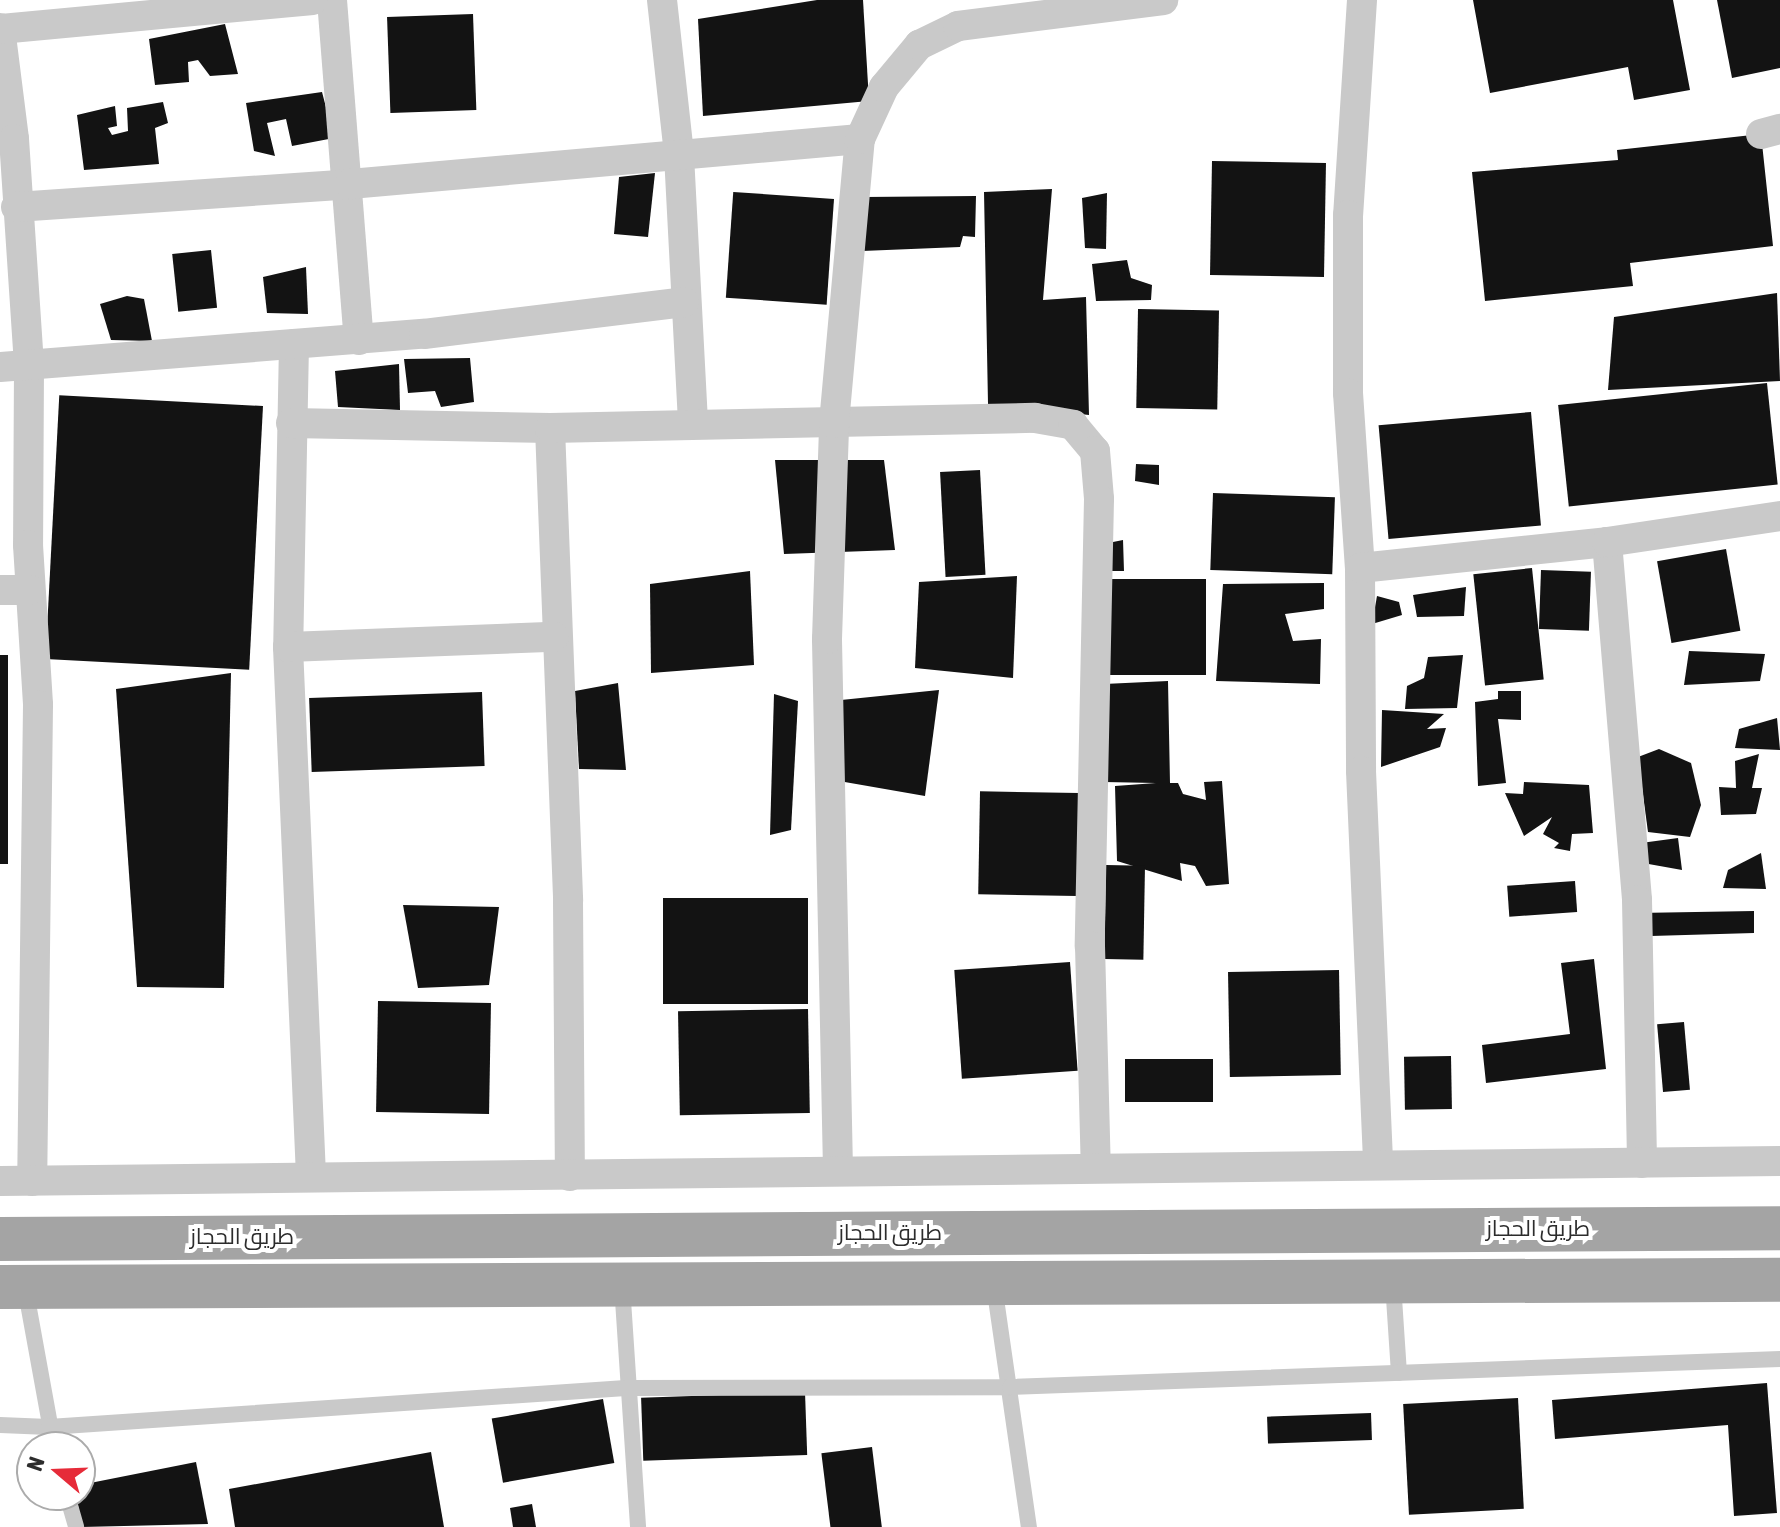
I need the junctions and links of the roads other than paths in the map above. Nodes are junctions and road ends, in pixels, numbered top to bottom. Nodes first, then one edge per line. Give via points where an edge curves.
1 (313, 0) edge
2 (332, 0) edge
3 (662, 0) edge
4 (1163, 0) edge
5 (1362, 0) edge
6 (0, 28) edge
7 (3, 80) edge
8 (860, 139) junction
9 (679, 155) junction
10 (350, 184) junction
11 (16, 207) junction
12 (11, 281) edge
13 (684, 302) junction
14 (359, 340) junction
15 (294, 344) junction
16 (14, 366) edge
17 (693, 422) junction
18 (291, 423) junction
19 (834, 423) junction
20 (550, 428) junction
21 (1780, 516) edge
22 (1607, 542) junction
23 (1360, 568) junction
24 (15, 590) edge
25 (554, 637) junction
26 (288, 647) junction
27 (1780, 1161) edge
28 (1642, 1163) junction
29 (1378, 1165) junction
30 (1096, 1168) junction
31 (838, 1170) junction
32 (311, 1176) junction
33 (570, 1176) junction
34 (0, 1181) edge
35 (32, 1181) junction
36 (1780, 1228) edge
37 (0, 1239) edge
38 (1780, 1280) edge
39 (1393, 1282) junction
40 (622, 1285) junction
41 (994, 1285) junction
42 (13, 1287) edge
43 (1780, 1359) edge
44 (1399, 1373) junction
45 (1010, 1387) junction
46 (626, 1388) junction
47 (0, 1425) edge
48 (49, 1427) junction
49 (50, 1431) edge
50 (638, 1527) edge
51 (1029, 1527) edge

1 - 6 street
2 - 10 street
3 - 9 street
4 - 8 street via 958,26 919,45 884,87
5 - 23 street via 1348,215 1348,393
6 - 7 street
7 - 11 street
8 - 9 street
8 - 19 street
9 - 10 street
9 - 13 street
10 - 11 street
10 - 14 street
11 - 12 street
12 - 16 street
13 - 14 street
13 - 17 street
14 - 15 street
15 - 16 street
15 - 18 street
16 - 24 street
17 - 19 street
17 - 20 street
18 - 20 street
18 - 26 street
19 - 30 street via 1035,418 1073,425 1095,451 1099,499 1090,946
19 - 31 street via 828,737
20 - 25 street
21 - 22 street
22 - 23 street
22 - 28 street via 1637,900
23 - 29 street via 1361,771
24 - 35 street via 38,705
25 - 26 street
25 - 33 street via 568,901
26 - 32 street
27 - 28 street
28 - 29 street
29 - 30 street
30 - 31 street
31 - 33 street
32 - 33 street
32 - 35 street
34 - 35 street
36 - 37 main road, طريق الحجاز
38 - 39 main road
39 - 41 main road
39 - 44 lane
40 - 41 main road
40 - 42 main road
40 - 46 lane
41 - 45 lane
42 - 48 lane
43 - 44 lane
44 - 45 lane
45 - 46 lane
45 - 51 lane
46 - 48 lane
46 - 50 lane
47 - 48 lane
48 - 49 lane

